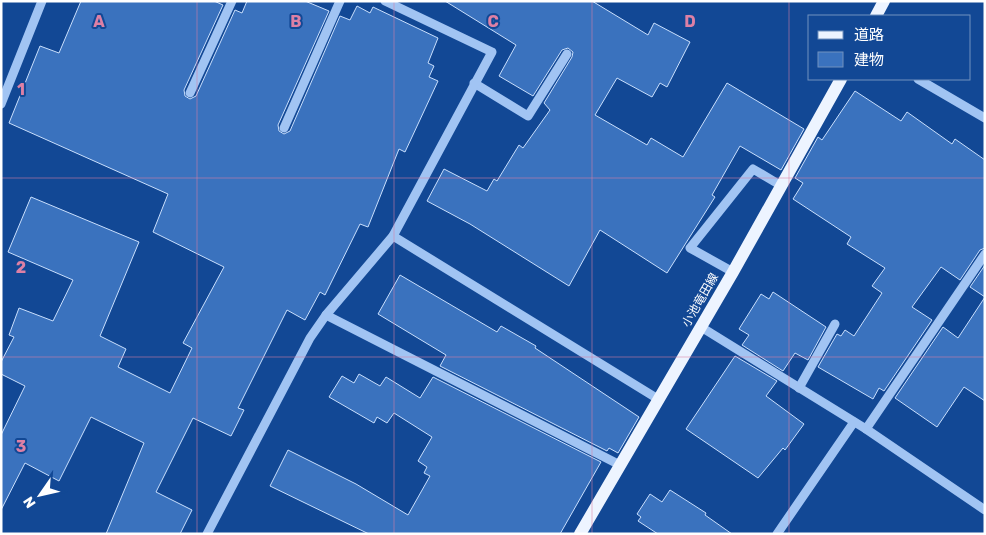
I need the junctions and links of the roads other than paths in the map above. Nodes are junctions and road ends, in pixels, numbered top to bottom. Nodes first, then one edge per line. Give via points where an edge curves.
1 (42, 1) edge
2 (232, 1) edge
3 (340, 1) edge
4 (385, 1) edge
5 (883, 1) edge
6 (876, 15) edge
7 (567, 54) dead end
8 (840, 80) edge
9 (920, 80) edge
10 (474, 83) junction
11 (190, 93) dead end
12 (1, 104) edge
13 (985, 118) edge
14 (284, 128) dead end
15 (780, 185) junction
16 (393, 236) junction
17 (985, 254) edge
18 (732, 272) junction
19 (326, 315) junction
20 (835, 324) dead end
21 (701, 327) junction
22 (798, 388) junction
23 (658, 399) junction
24 (854, 422) junction
25 (866, 429) junction
26 (620, 465) junction
27 (985, 510) edge
28 (207, 534) edge
29 (580, 534) edge
30 (777, 534) edge

1 - 12 street
2 - 11 street
3 - 14 street
4 - 10 street via 492,52
5 - 6 main road
7 - 10 street via 528,116
8 - 15 main road, 小池竜田線
9 - 13 street
10 - 16 street
15 - 18 main road, 小池竜田線
15 - 18 street via 753,169 690,248
16 - 19 street
16 - 23 street
17 - 25 street
18 - 21 main road, 小池竜田線
19 - 26 street
19 - 28 street via 310,338
20 - 22 street
21 - 22 street
21 - 23 main road, 小池竜田線
22 - 24 street
23 - 26 main road, 小池竜田線
24 - 25 street
24 - 30 street
25 - 27 street
26 - 29 main road, 小池竜田線

